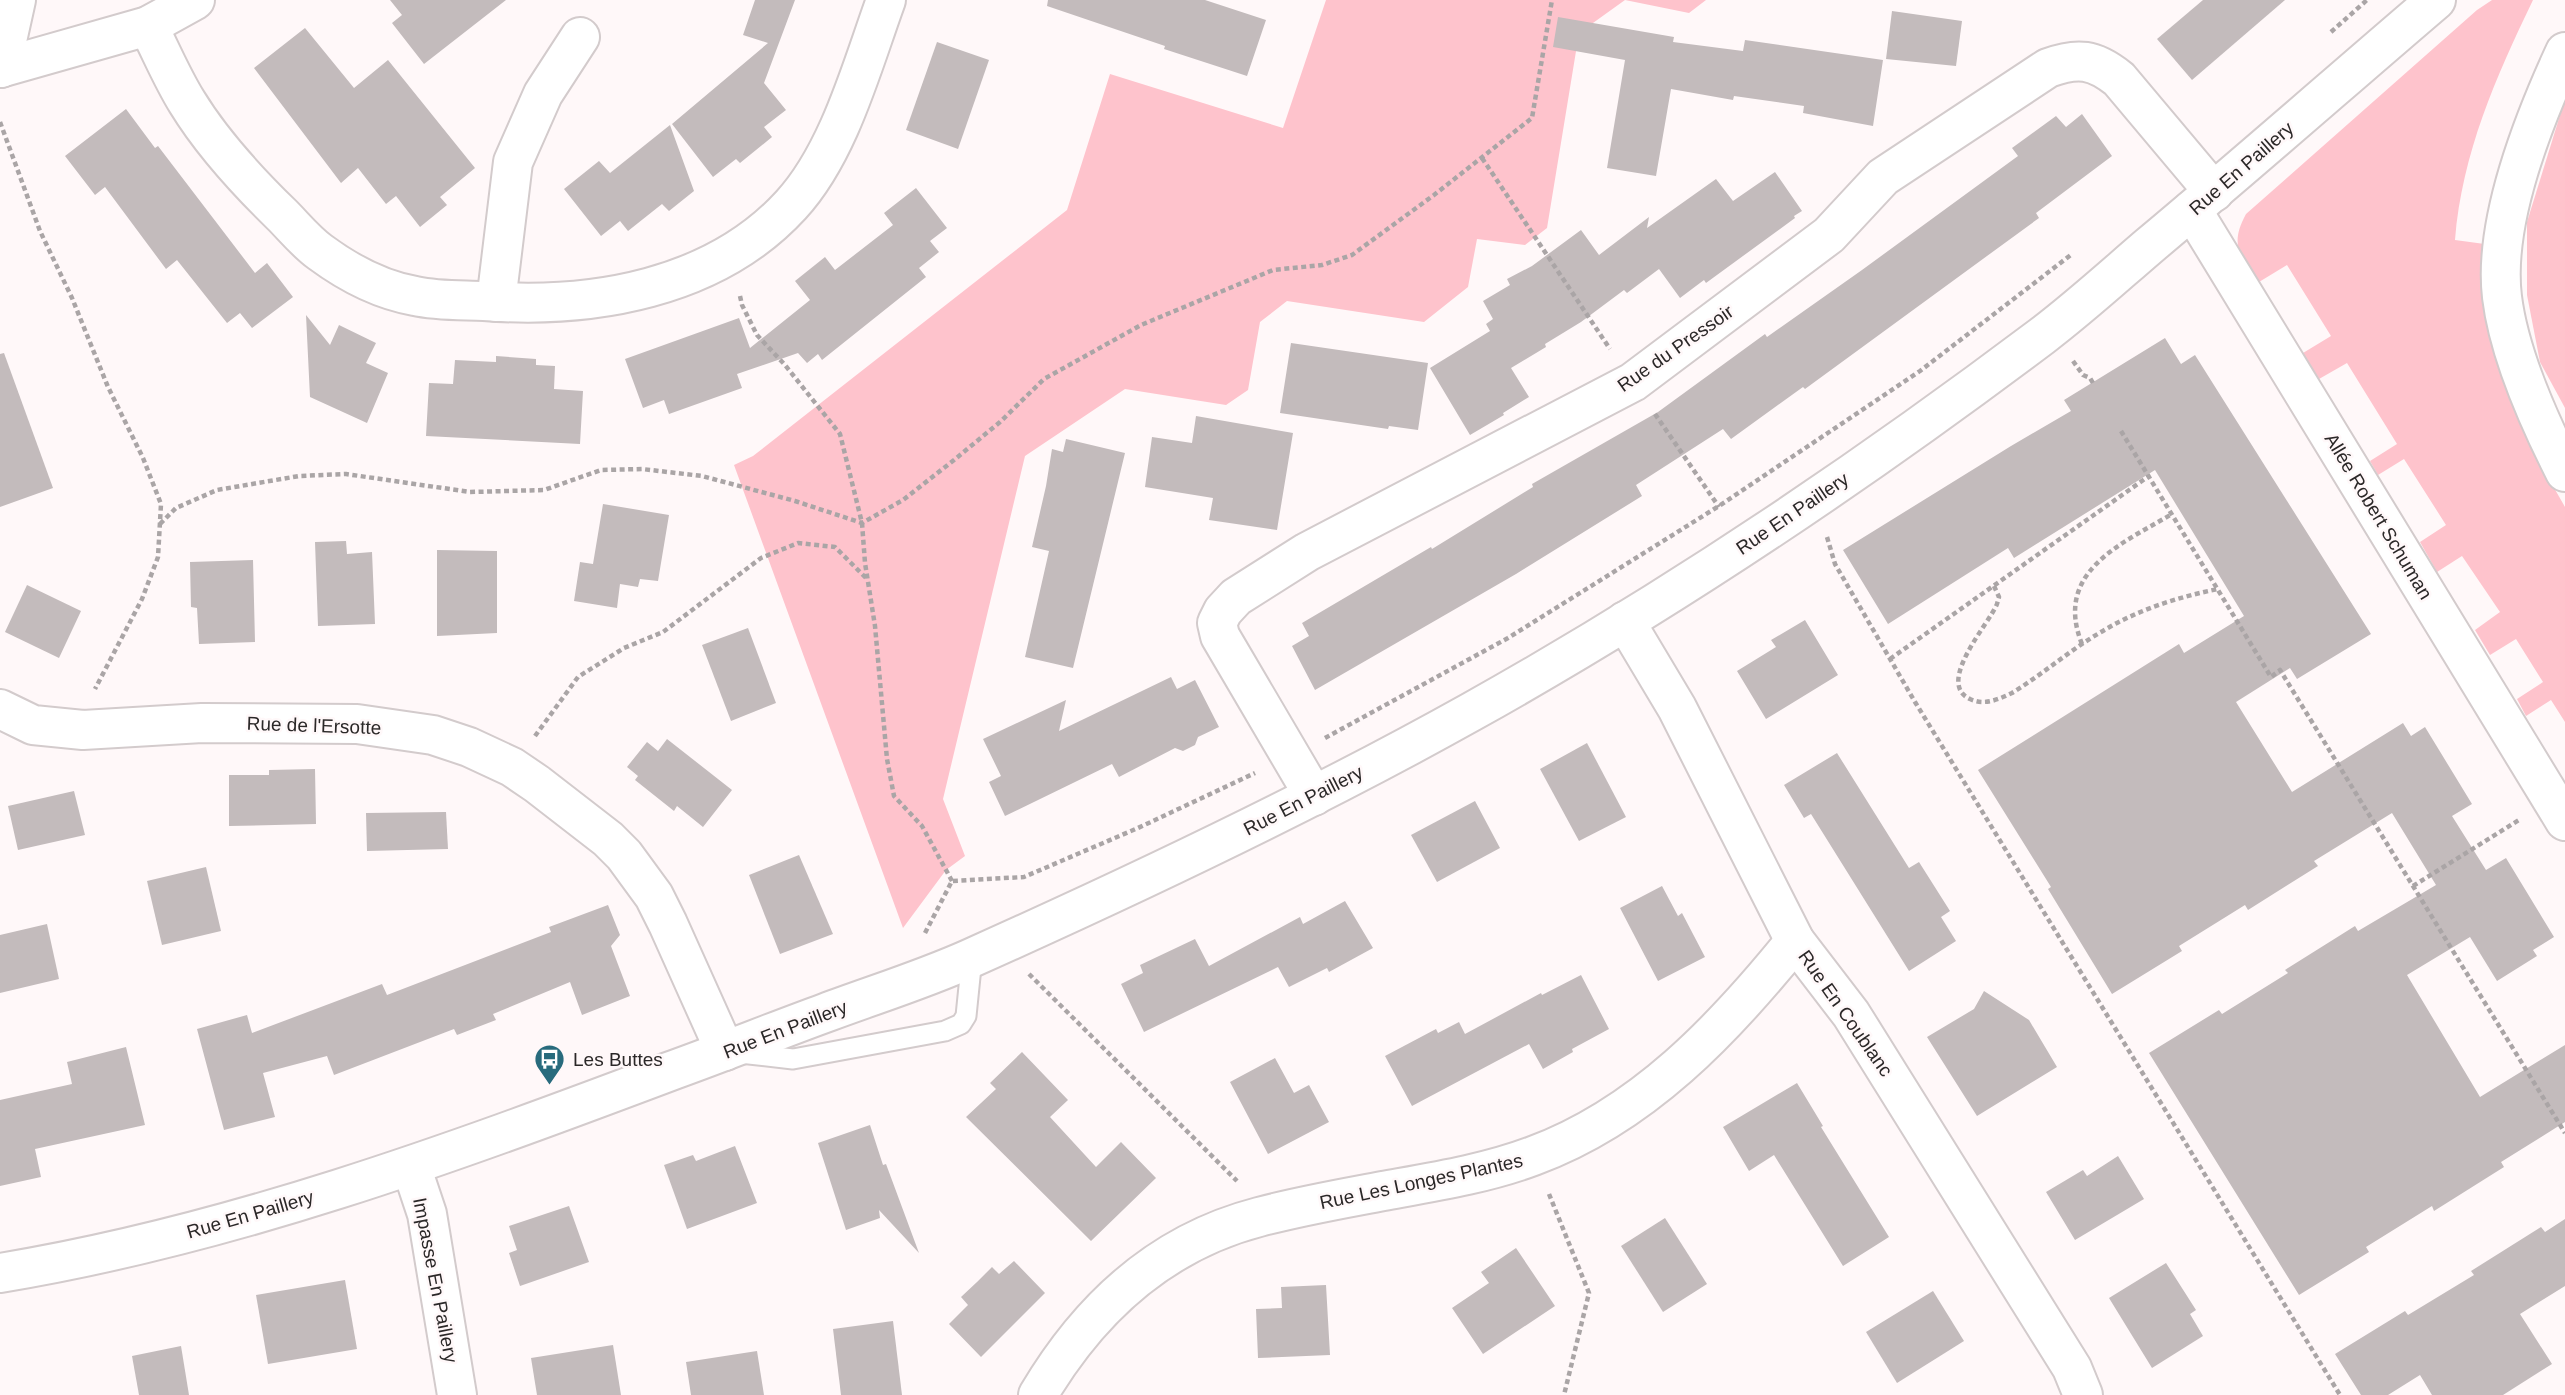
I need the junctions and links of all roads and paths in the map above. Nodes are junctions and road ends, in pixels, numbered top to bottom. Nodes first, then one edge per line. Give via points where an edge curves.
1 (16, 0) edge
2 (195, 0) edge
3 (887, 0) edge
4 (1552, 0) edge
5 (2367, 0) edge
6 (2435, 0) edge
7 (148, 26) junction
8 (2327, 35) dead end
9 (580, 37) dead end
10 (2565, 51) edge
11 (0, 68) edge
12 (0, 122) edge
13 (1482, 158) junction
14 (2203, 201) junction
15 (2075, 252) dead end
16 (730, 254) junction
17 (496, 302) junction
18 (1633, 382) junction
19 (2121, 431) dead end
20 (2565, 472) edge
21 (2149, 476) junction
22 (1807, 504) junction
23 (2172, 514) junction
24 (862, 523) junction
25 (160, 524) junction
26 (868, 581) junction
27 (1994, 586) junction
28 (2218, 589) junction
29 (1625, 621) junction
30 (2082, 644) junction
31 (1889, 659) junction
32 (0, 709) edge
33 (83, 730) junction
34 (512, 768) junction
35 (1314, 796) junction
36 (2558, 810) edge
37 (952, 881) dead end
38 (2413, 886) junction
39 (1795, 941) junction
40 (986, 951) junction
41 (725, 1051) junction
42 (2565, 1133) edge
43 (1533, 1156) junction
44 (411, 1166) junction
45 (1257, 1217) junction
46 (0, 1273) edge
47 (457, 1395) edge
48 (1038, 1395) edge
49 (1564, 1395) edge
50 (2083, 1395) edge
51 (2340, 1395) edge

1 - 11 street
2 - 7 street
3 - 16 street via 816,173 766,230
4 - 13 path via 1532,118
5 - 8 path
6 - 14 street, Rue En Paillery
7 - 11 street
7 - 17 street via 187,102 218,145 317,250 367,280 415,297
9 - 17 street via 543,94 513,162
10 - 20 street via 2514,187 2502,267 2502,297 2520,371
12 - 25 path via 40,230 143,458 161,504
13 - 18 path
13 - 24 path via 1352,255 1322,265 1273,270 1141,325 1044,379 944,468 903,500
14 - 18 street, Rue du Pressoir via 2119,79 2105,68 2069,60 2048,68 1883,177 1829,235
14 - 22 street, Rue En Paillery via 2051,329
14 - 36 street, Allée Robert Schuman
15 - 18 path via 1920,371 1719,506
16 - 17 street via 687,274 608,298
16 - 24 path via 742,305 757,335 839,435
18 - 35 street, Rue du Pressoir via 1307,552 1236,597 1223,611 1217,623 1225,646
19 - 21 path
21 - 23 path
21 - 27 path
22 - 29 street, Rue En Paillery
22 - 31 path
23 - 28 path
23 - 30 path via 2109,553 2084,578 2074,607
24 - 25 path via 702,476 642,469 601,470 544,490 470,492 345,474 299,476 217,490 176,508
24 - 26 path
25 - 33 path via 158,557 92,694
26 - 34 path via 835,547 798,543 761,558 663,632 624,648 578,677
26 - 37 path via 894,796 922,826
27 - 30 path via 1999,597 1993,614 1960,666 1960,688 1966,697 2000,699
27 - 31 path
28 - 30 path via 2137,613
28 - 38 path via 2271,677 2280,670
29 - 35 street, Rue En Paillery via 1473,711
29 - 39 street, Rue En Coublanc via 1676,708
31 - 51 path
32 - 33 street, Rue de l'Ersotte via 33,725
33 - 34 street, Rue de l'Ersotte via 202,723 357,724 433,735
34 - 41 street, Rue de l'Ersotte via 608,839 638,872 673,934
35 - 40 street, Rue En Paillery
36 - 38 path
38 - 42 path
39 - 43 street, Rue Les Longes Plantes via 1755,991 1662,1082 1602,1124
39 - 50 street, Rue En Coublanc via 1866,1037 2072,1368
40 - 41 street, Rue En Paillery
40 - 41 lane via 966,1016 961,1024 945,1031 793,1059
40 - 45 path via 1246,1191
41 - 44 street, Rue En Paillery
43 - 45 street, Rue Les Longes Plantes via 1429,1183
43 - 49 path via 1589,1293
44 - 46 street, Rue En Paillery via 165,1238
44 - 47 street, Impasse En Paillery via 427,1214
45 - 48 street, Rue Les Longes Plantes via 1178,1250 1118,1294 1085,1326

